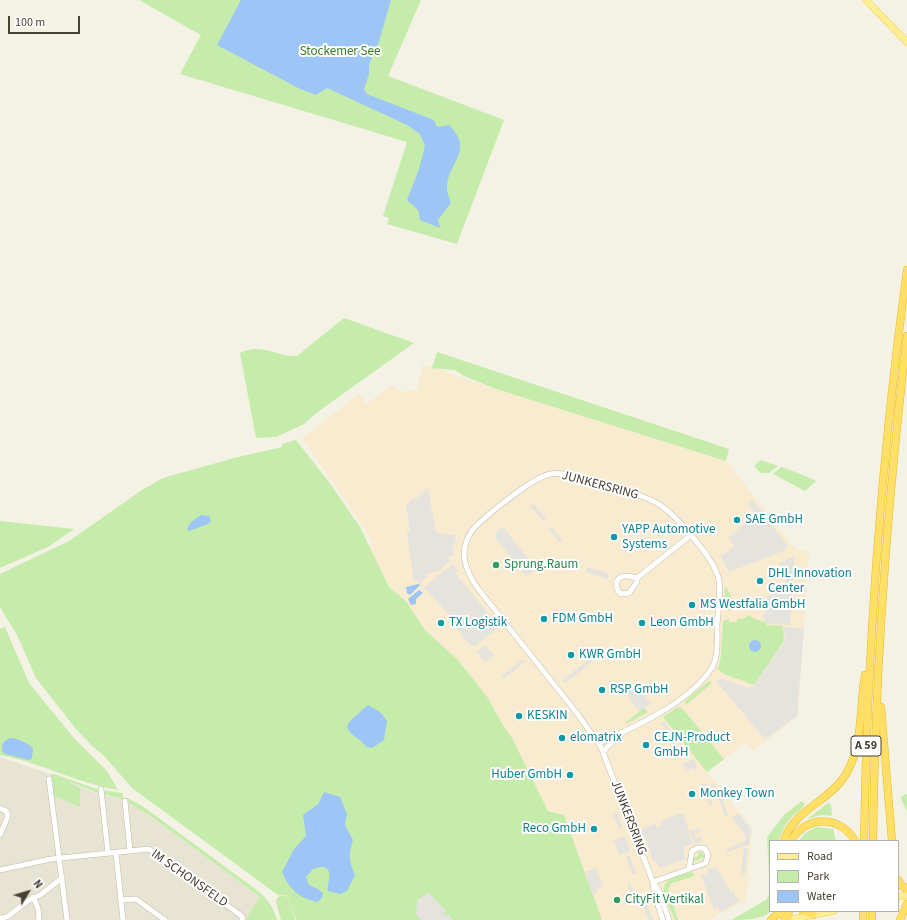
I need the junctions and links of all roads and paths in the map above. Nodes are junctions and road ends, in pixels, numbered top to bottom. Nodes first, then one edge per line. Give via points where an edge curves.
1 (866, 0) edge
2 (907, 42) edge
3 (907, 270) edge
4 (907, 336) edge
5 (691, 535) junction
6 (637, 578) junction
7 (869, 652) junction
8 (879, 665) junction
9 (624, 733) junction
10 (598, 743) junction
11 (603, 753) junction
12 (49, 779) dead end
13 (101, 789) dead end
14 (125, 801) dead end
15 (0, 808) edge
16 (0, 834) edge
17 (784, 840) edge
18 (792, 840) edge
19 (854, 840) edge
20 (864, 840) edge
21 (872, 840) edge
22 (892, 840) edge
23 (130, 851) junction
24 (116, 853) junction
25 (108, 854) junction
26 (60, 858) junction
27 (689, 868) junction
28 (0, 870) edge
29 (62, 878) junction
30 (653, 882) junction
31 (899, 882) edge
32 (907, 889) edge
33 (33, 897) junction
34 (121, 900) junction
35 (907, 904) edge
36 (780, 912) edge
37 (806, 912) edge
38 (829, 912) edge
39 (813, 915) junction
40 (0, 917) edge
41 (38, 920) edge
42 (66, 920) edge
43 (122, 920) edge
44 (165, 920) edge
45 (242, 920) edge
46 (663, 920) edge
47 (669, 920) edge
48 (771, 920) edge
49 (787, 920) edge
50 (899, 920) edge

1 - 2 main road
3 - 7 highway, A 59 via 885,461
4 - 8 highway, A 59 via 892,461
5 - 6 street
5 - 9 street, JUNKERSRING via 714,567 719,582 714,662 704,678 689,692 654,717
5 - 10 street, JUNKERSRING via 665,508 654,501 566,474 551,474 530,484 485,518 468,536 463,558 473,582
6 - 6 street via 626,575 620,578 616,584 618,591 629,593
7 - 17 highway via 859,732 851,764 834,790 792,824
7 - 20 highway, A 59
8 - 21 highway, A 59
8 - 22 highway
9 - 10 street, JUNKERSRING
9 - 11 street, JUNKERSRING
10 - 11 street, JUNKERSRING
11 - 30 street, JUNKERSRING
12 - 26 street
13 - 25 street
14 - 23 street
15 - 16 street via 6,811 8,816
18 - 19 highway via 803,827 821,821 843,827
23 - 24 street, IM SCHONSFELD
23 - 45 street, IM SCHONSFELD via 151,850 239,914
24 - 25 street, IM SCHONSFELD
24 - 34 street
25 - 26 street, IM SCHONSFELD
26 - 28 street, IM SCHONSFELD
26 - 29 street
27 - 27 street via 696,868 706,862 708,854 704,848 692,851
27 - 30 street
29 - 33 street via 40,895
29 - 42 street
30 - 46 street, JUNKERSRING
30 - 47 street, JUNKERSRING via 659,891
31 - 32 highway
33 - 40 street via 7,917
33 - 41 street via 38,908
34 - 43 street
34 - 44 street via 136,899
35 - 50 highway
36 - 48 highway
37 - 39 highway
38 - 39 main road
39 - 49 main road

